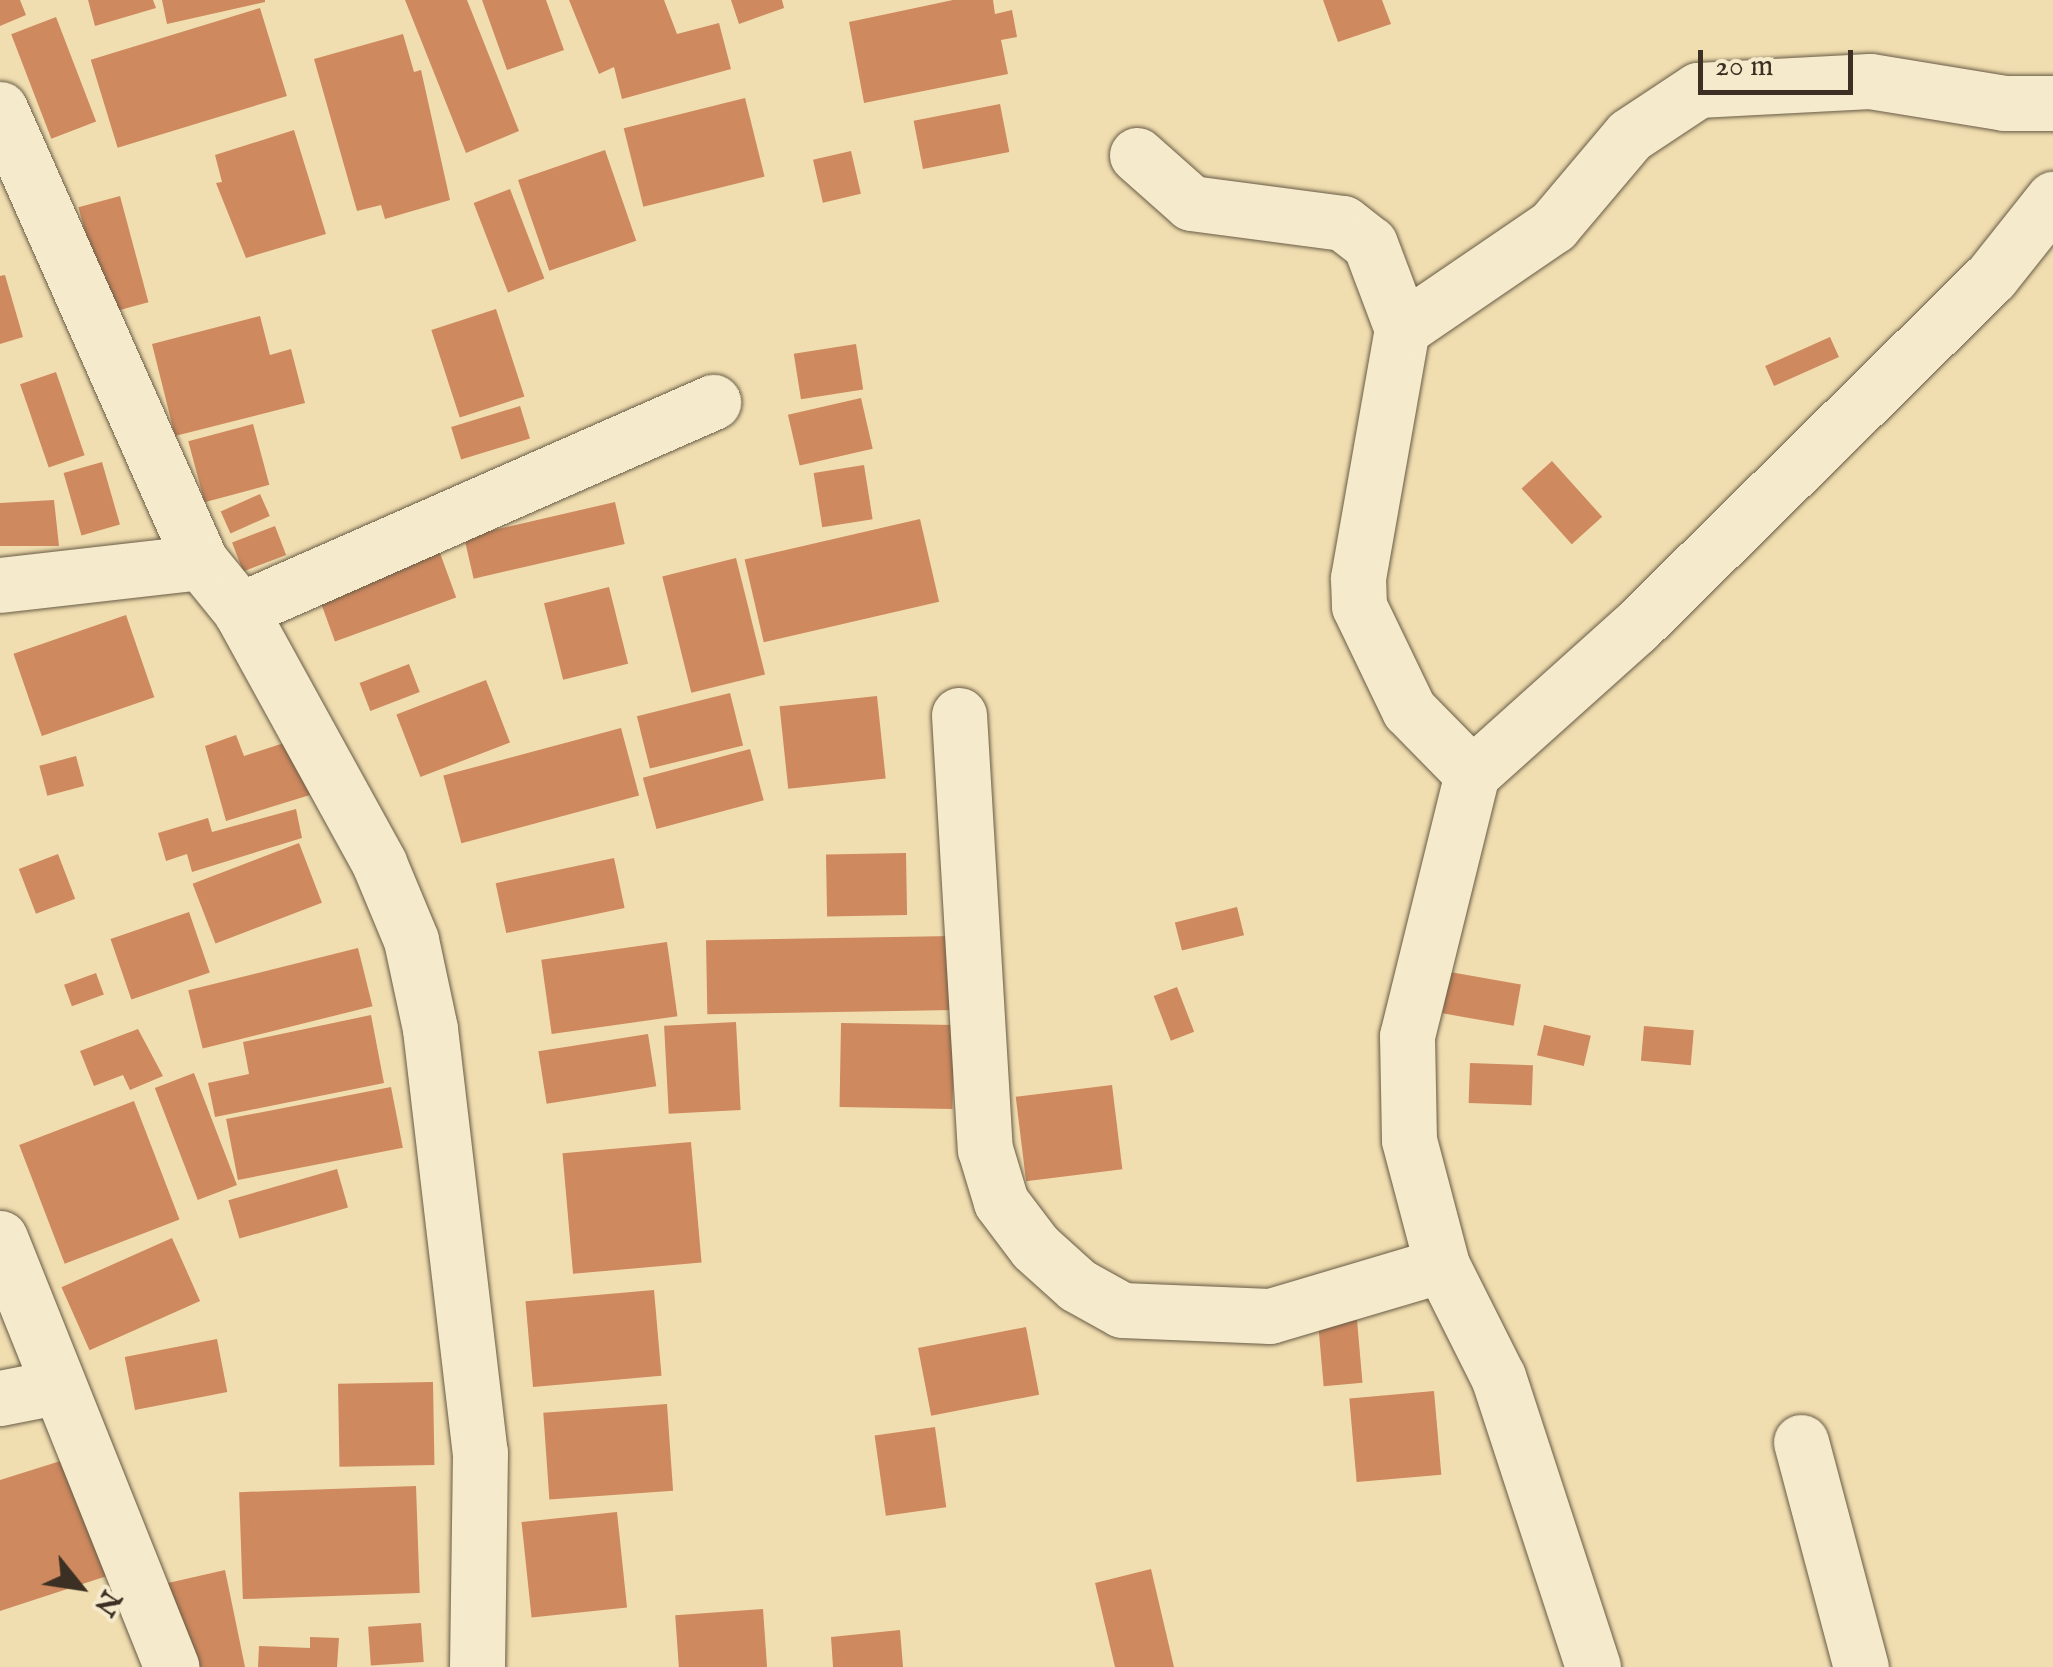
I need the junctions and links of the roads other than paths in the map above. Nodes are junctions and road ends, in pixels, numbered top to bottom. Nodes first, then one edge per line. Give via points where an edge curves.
1 (2053, 103) edge
2 (0, 109) edge
3 (1137, 155) dead end
4 (2053, 199) edge
5 (1402, 329) junction
6 (713, 402) dead end
7 (201, 562) junction
8 (0, 585) edge
9 (240, 610) junction
10 (959, 715) dead end
11 (1472, 774) junction
12 (0, 1238) edge
13 (1442, 1264) junction
14 (56, 1387) junction
15 (0, 1398) edge
16 (1801, 1442) dead end
17 (172, 1667) edge
18 (477, 1667) edge
19 (1593, 1667) edge
20 (1861, 1667) edge

1 - 5 street via 2004,103 1870,80 1698,90 1630,135 1553,226
2 - 7 street
3 - 5 street via 1191,203 1342,223 1370,244
4 - 11 street via 1964,304 1635,628
5 - 11 street via 1358,578 1360,606 1409,710
6 - 9 street
7 - 8 street
7 - 9 street
9 - 18 street via 379,862 411,940 430,1030 480,1452
10 - 13 street via 984,1148 1001,1202 1035,1248 1077,1285 1122,1310 1270,1316
11 - 13 street via 1407,1036 1409,1140
12 - 14 street
13 - 19 street via 1498,1377
14 - 15 street
14 - 17 street
16 - 20 street

